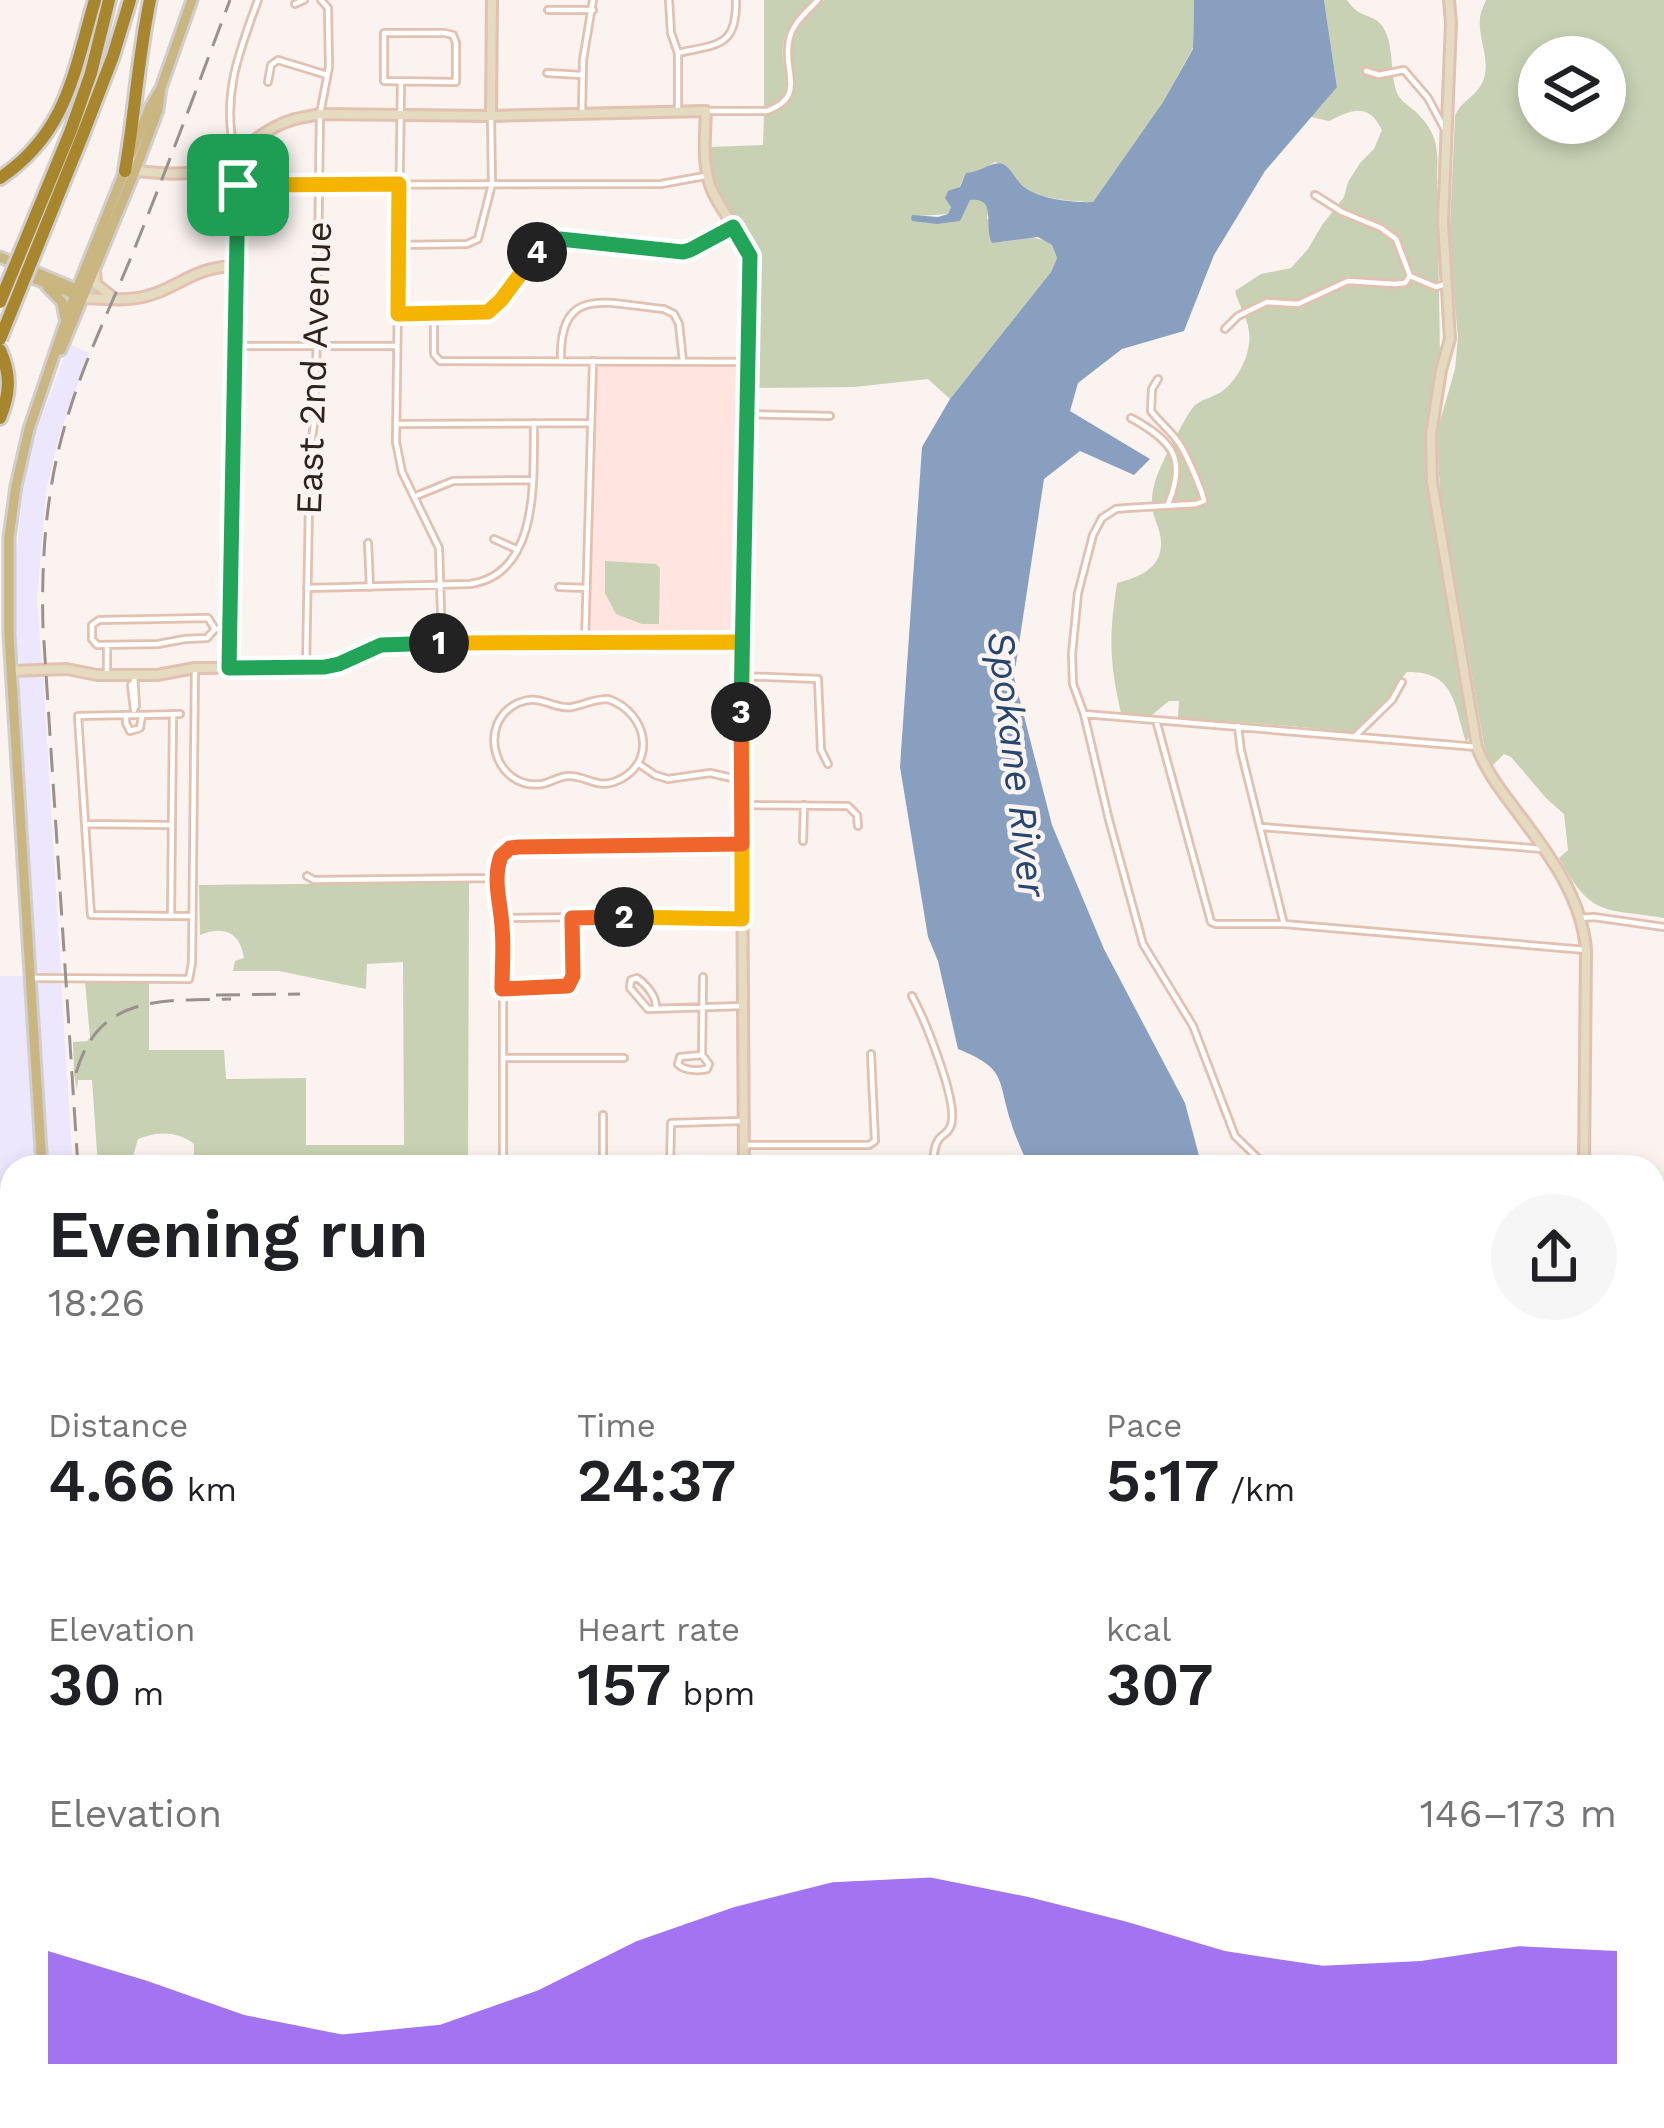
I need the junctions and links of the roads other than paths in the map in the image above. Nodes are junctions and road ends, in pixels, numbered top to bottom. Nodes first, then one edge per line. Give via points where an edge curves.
1 (95, 0) edge
2 (110, 0) edge
3 (130, 0) edge
4 (150, 0) edge
5 (192, 0) edge
6 (258, 0) edge
7 (304, 0) edge
8 (321, 0) edge
9 (492, 0) edge
10 (593, 0) edge
11 (669, 0) edge
12 (736, 0) edge
13 (818, 0) edge
14 (1449, 0) edge
15 (295, 4) dead end
16 (548, 10) dead end
17 (593, 10) junction
18 (678, 52) junction
19 (1366, 71) dead end
20 (547, 73) dead end
21 (327, 75) junction
22 (582, 75) junction
23 (268, 82) dead end
24 (401, 82) junction
25 (678, 111) junction
26 (706, 111) junction
27 (582, 112) junction
28 (320, 115) junction
29 (400, 115) junction
30 (491, 116) junction
31 (77, 132) junction
32 (1447, 133) junction
33 (236, 155) junction
34 (130, 171) junction
35 (708, 176) junction
36 (0, 178) edge
37 (399, 184) junction
38 (492, 184) junction
39 (238, 185) junction
40 (319, 186) junction
41 (1316, 195) dead end
42 (733, 227) junction
43 (399, 245) junction
44 (0, 260) edge
45 (235, 266) junction
46 (90, 271) junction
47 (1411, 276) junction
48 (60, 281) junction
49 (43, 284) junction
50 (1447, 284) junction
51 (81, 293) junction
52 (112, 297) junction
53 (0, 302) edge
54 (398, 314) junction
55 (434, 314) junction
56 (65, 320) junction
57 (1225, 329) dead end
58 (0, 340) edge
59 (234, 346) junction
60 (316, 346) junction
61 (398, 346) junction
62 (0, 350) edge
63 (561, 361) junction
64 (593, 361) junction
65 (683, 361) junction
66 (747, 362) junction
67 (53, 366) junction
68 (1158, 379) dead end
69 (745, 414) junction
70 (830, 416) dead end
71 (0, 418) edge
72 (1131, 418) dead end
73 (534, 423) junction
74 (591, 423) junction
75 (397, 424) junction
76 (533, 480) junction
77 (415, 497) junction
78 (1168, 504) junction
79 (494, 539) dead end
80 (368, 543) dead end
81 (516, 549) junction
82 (442, 586) junction
83 (370, 587) junction
84 (559, 587) dead end
85 (307, 588) junction
86 (586, 588) junction
87 (215, 628) junction
88 (230, 628) junction
89 (742, 642) junction
90 (442, 643) junction
91 (584, 643) junction
92 (107, 644) junction
93 (195, 668) junction
94 (229, 668) junction
95 (305, 668) junction
96 (11, 671) junction
97 (107, 675) junction
98 (741, 676) junction
99 (134, 679) junction
100 (1402, 682) dead end
101 (134, 713) junction
102 (1084, 714) junction
103 (1156, 720) junction
104 (1238, 726) junction
105 (1354, 736) junction
106 (1477, 747) junction
107 (637, 762) junction
108 (828, 764) dead end
109 (741, 780) junction
110 (742, 805) junction
111 (804, 805) junction
112 (85, 824) junction
113 (172, 825) junction
114 (858, 826) dead end
115 (1261, 827) junction
116 (803, 841) dead end
117 (742, 844) junction
118 (1544, 849) junction
119 (307, 876) dead end
120 (497, 878) junction
121 (171, 916) junction
122 (193, 916) junction
123 (501, 918) junction
124 (572, 918) junction
125 (1580, 918) junction
126 (742, 919) junction
127 (1284, 924) junction
128 (1664, 927) edge
129 (1586, 950) junction
130 (703, 977) dead end
131 (30, 978) junction
132 (502, 989) junction
133 (912, 996) dead end
134 (742, 1006) junction
135 (703, 1007) junction
136 (656, 1008) junction
137 (871, 1054) dead end
138 (702, 1055) junction
139 (503, 1058) junction
140 (624, 1058) dead end
141 (603, 1114) dead end
142 (743, 1120) junction
143 (744, 1144) junction
144 (41, 1155) edge
145 (503, 1155) edge
146 (603, 1155) edge
147 (670, 1155) edge
148 (744, 1155) edge
149 (935, 1155) edge
150 (1255, 1155) edge
151 (1584, 1155) edge

1 - 36 highway via 51,129
2 - 31 highway
3 - 31 highway
4 - 34 highway
5 - 34 main road
6 - 33 street via 231,77
7 - 15 street
8 - 21 street, East 2nd Avenue via 328,8
9 - 30 street
10 - 17 street
11 - 18 street
12 - 18 street via 731,35
13 - 26 street via 790,34 793,80 776,108
14 - 32 street
16 - 17 street
17 - 22 street
18 - 25 street
19 - 32 street via 1403,70
20 - 22 street
21 - 23 street via 278,60
21 - 28 street, East 2nd Avenue
22 - 27 street
24 - 24 street via 456,82 453,35 384,33 384,82
24 - 29 street
25 - 26 street
25 - 27 street
26 - 35 street
27 - 30 street
28 - 29 street
28 - 33 street via 277,125
28 - 40 street, East 2nd Avenue
29 - 30 street
29 - 37 street
30 - 38 street
31 - 53 highway, bridge
31 - 58 highway, bridge
32 - 50 street
33 - 34 street via 192,172
33 - 39 street
34 - 46 main road
34 - 46 main road
35 - 38 street via 661,184
35 - 42 street
37 - 38 street
37 - 40 street
37 - 43 street
38 - 43 street via 475,243
39 - 40 street
39 - 45 street
40 - 60 street, East 2nd Avenue
41 - 47 street via 1396,239
42 - 55 street via 683,252 550,241 488,312
42 - 66 street via 751,264
43 - 54 street
44 - 48 main road
44 - 49 main road
45 - 52 street via 196,272 143,297
45 - 59 street
46 - 48 main road
46 - 51 main road
46 - 52 street
47 - 50 street
47 - 57 street via 1394,284 1348,280 1298,304 1267,302
48 - 51 main road
49 - 51 main road
49 - 56 main road via 62,302
50 - 106 street via 1450,339 1431,434 1432,482
51 - 52 street
51 - 56 main road
51 - 67 main road
54 - 55 street
54 - 61 street
55 - 63 street via 438,361
56 - 67 main road
59 - 60 street
59 - 88 street
60 - 61 street
60 - 85 street, East 2nd Avenue
61 - 75 street
62 - 71 highway via 9,387
63 - 64 street
63 - 65 street via 563,328 591,302 674,314
64 - 65 street
64 - 74 street
65 - 66 street
66 - 69 street
67 - 96 main road via 24,445 14,502
68 - 78 street via 1151,411 1182,446 1204,496 1196,504
69 - 70 street
69 - 89 street
72 - 78 street via 1177,460
73 - 74 street
73 - 75 street
73 - 76 street
74 - 86 street
75 - 77 street via 399,461
76 - 77 street via 453,481
76 - 81 street via 531,518
77 - 82 street via 439,548
78 - 102 street via 1116,509 1093,535 1072,654
79 - 81 street
80 - 83 street
81 - 82 street via 488,580
82 - 83 street
82 - 90 street
83 - 85 street
84 - 86 street
85 - 95 street, East 2nd Avenue
86 - 91 street
87 - 88 street
87 - 92 street via 207,638
87 - 92 street via 208,618 97,620 92,641
88 - 94 street
89 - 91 street
89 - 98 street
90 - 91 street
90 - 95 street via 381,645 339,664
92 - 97 street
93 - 94 street
93 - 99 street
93 - 122 street
94 - 95 street
96 - 97 street
96 - 131 main road
97 - 99 street
98 - 108 street via 818,679
98 - 109 street
99 - 101 street
100 - 105 street
101 - 112 street via 78,716
101 - 113 street via 176,714
102 - 103 street
102 - 150 street via 1144,944 1192,1026 1235,1136
103 - 104 street
103 - 127 street via 1211,922
104 - 105 street
104 - 115 street
105 - 106 street
106 - 118 street
107 - 107 street via 639,722 608,699 570,707 521,702 494,733 502,766 527,783 570,776 606,784
107 - 109 street via 668,779 710,773
109 - 110 street
110 - 111 street
110 - 117 street
111 - 114 street via 848,806
111 - 116 street
112 - 113 street
112 - 121 street via 91,915
113 - 121 street
115 - 118 street
115 - 127 street
117 - 120 street via 510,848
117 - 126 street
118 - 125 street
119 - 120 street
120 - 123 street
121 - 122 street
122 - 131 street via 189,979
123 - 124 street
123 - 132 street
124 - 126 street
124 - 132 street via 568,986
125 - 128 street
125 - 129 street
126 - 134 street
127 - 129 street
129 - 151 street
130 - 135 street
131 - 144 main road
132 - 139 street
133 - 149 street via 952,1116
134 - 135 street
134 - 142 street
135 - 136 street
135 - 138 street
136 - 136 street via 642,1004 631,980 643,982
137 - 143 street via 875,1141
138 - 138 street via 680,1057 678,1064 707,1069
139 - 140 street
139 - 145 street
141 - 146 street
142 - 143 street
142 - 147 street via 675,1122
143 - 148 street

